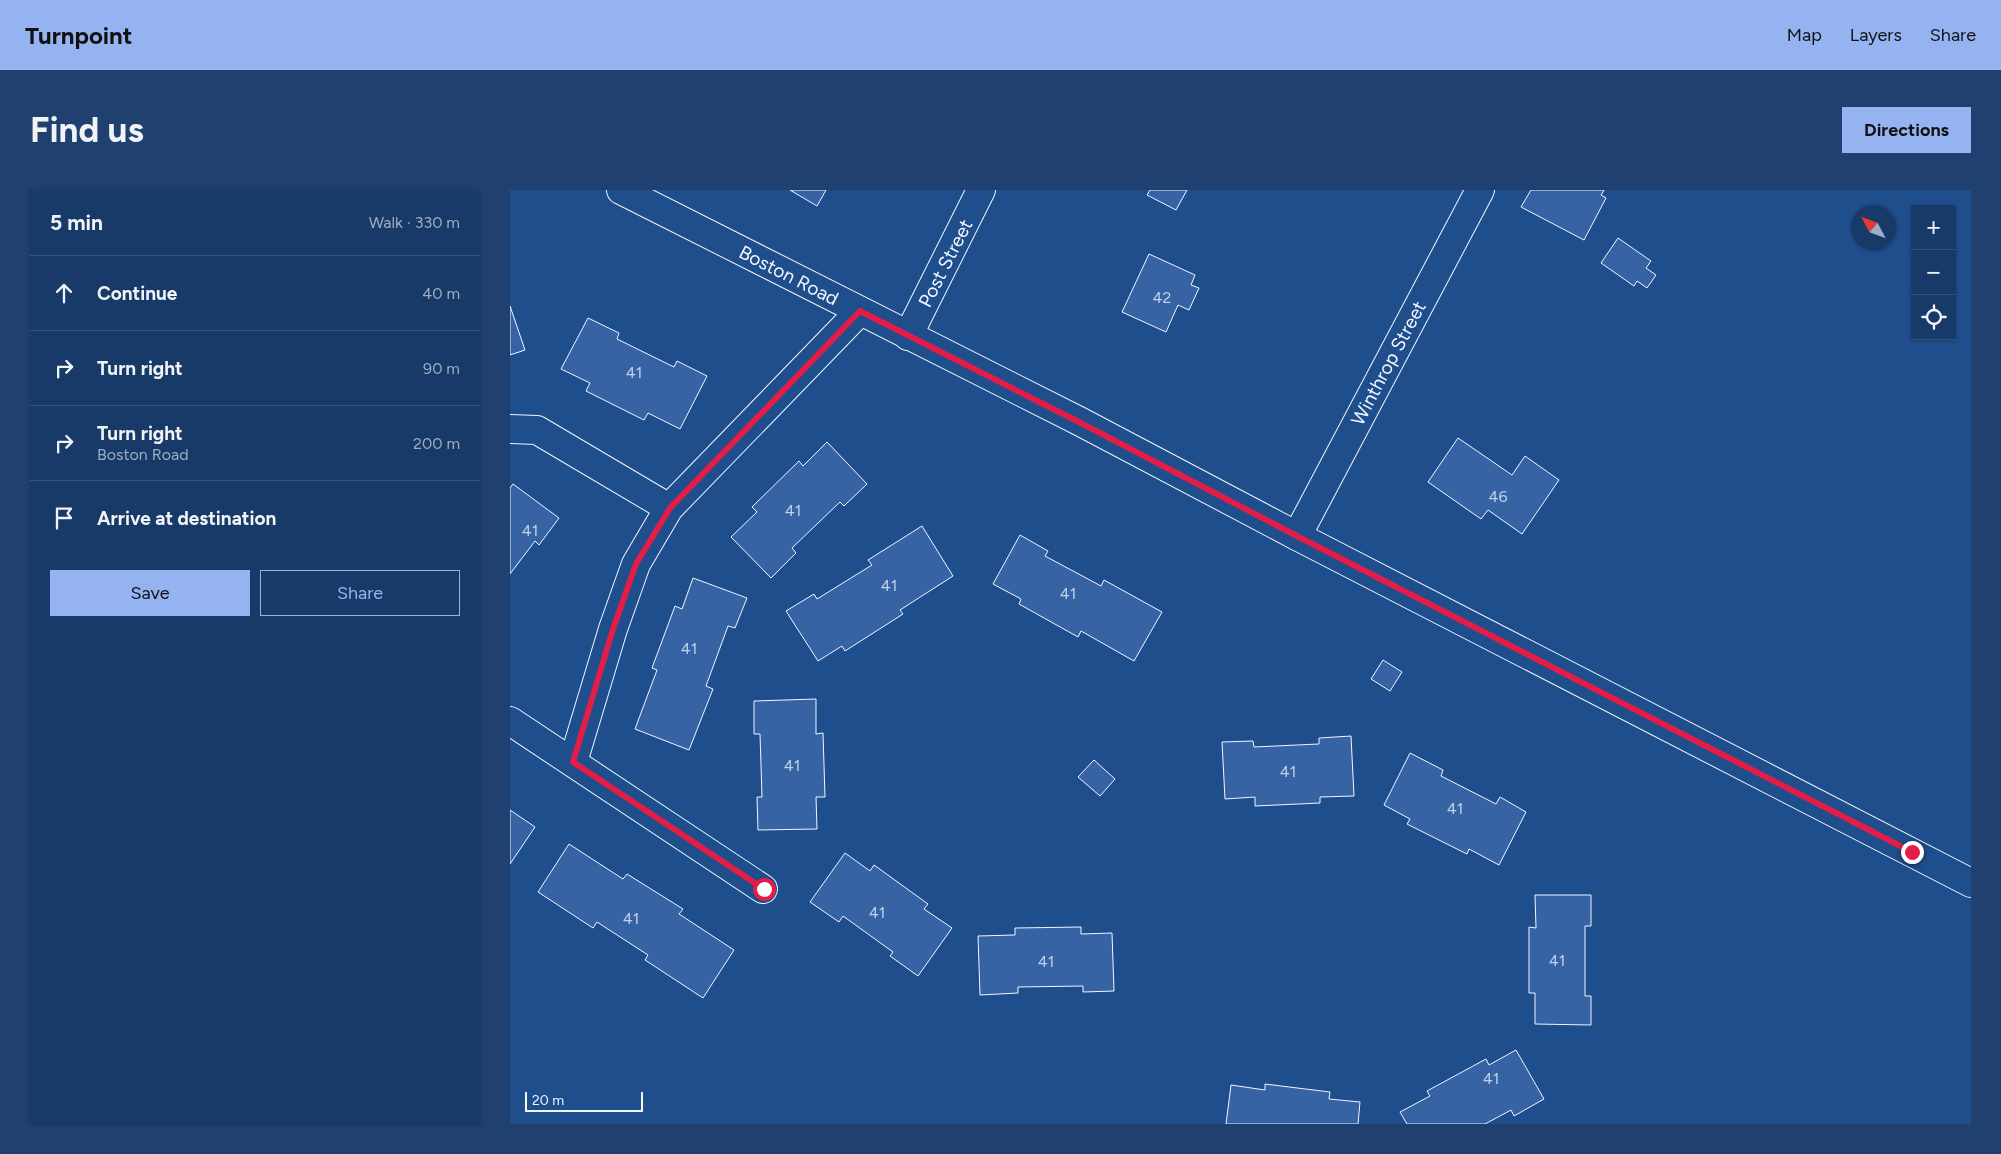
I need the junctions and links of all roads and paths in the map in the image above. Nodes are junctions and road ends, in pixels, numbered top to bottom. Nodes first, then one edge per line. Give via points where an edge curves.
1 (621, 190) edge
2 (981, 190) edge
3 (1480, 190) edge
4 (860, 311) junction
5 (908, 336) junction
6 (510, 428) edge
7 (670, 508) junction
8 (1297, 536) junction
9 (510, 721) edge
10 (573, 762) junction
11 (1971, 883) edge
12 (764, 889) dead end

1 - 4 main road, Boston Road
2 - 5 main road, Post Street
3 - 8 main road, Winthrop Street
4 - 5 main road, Boston Road
4 - 7 main road
5 - 8 main road, Boston Road
6 - 7 main road via 536,430
7 - 10 main road via 636,564
8 - 11 main road, Boston Road
9 - 10 main road
10 - 12 main road

